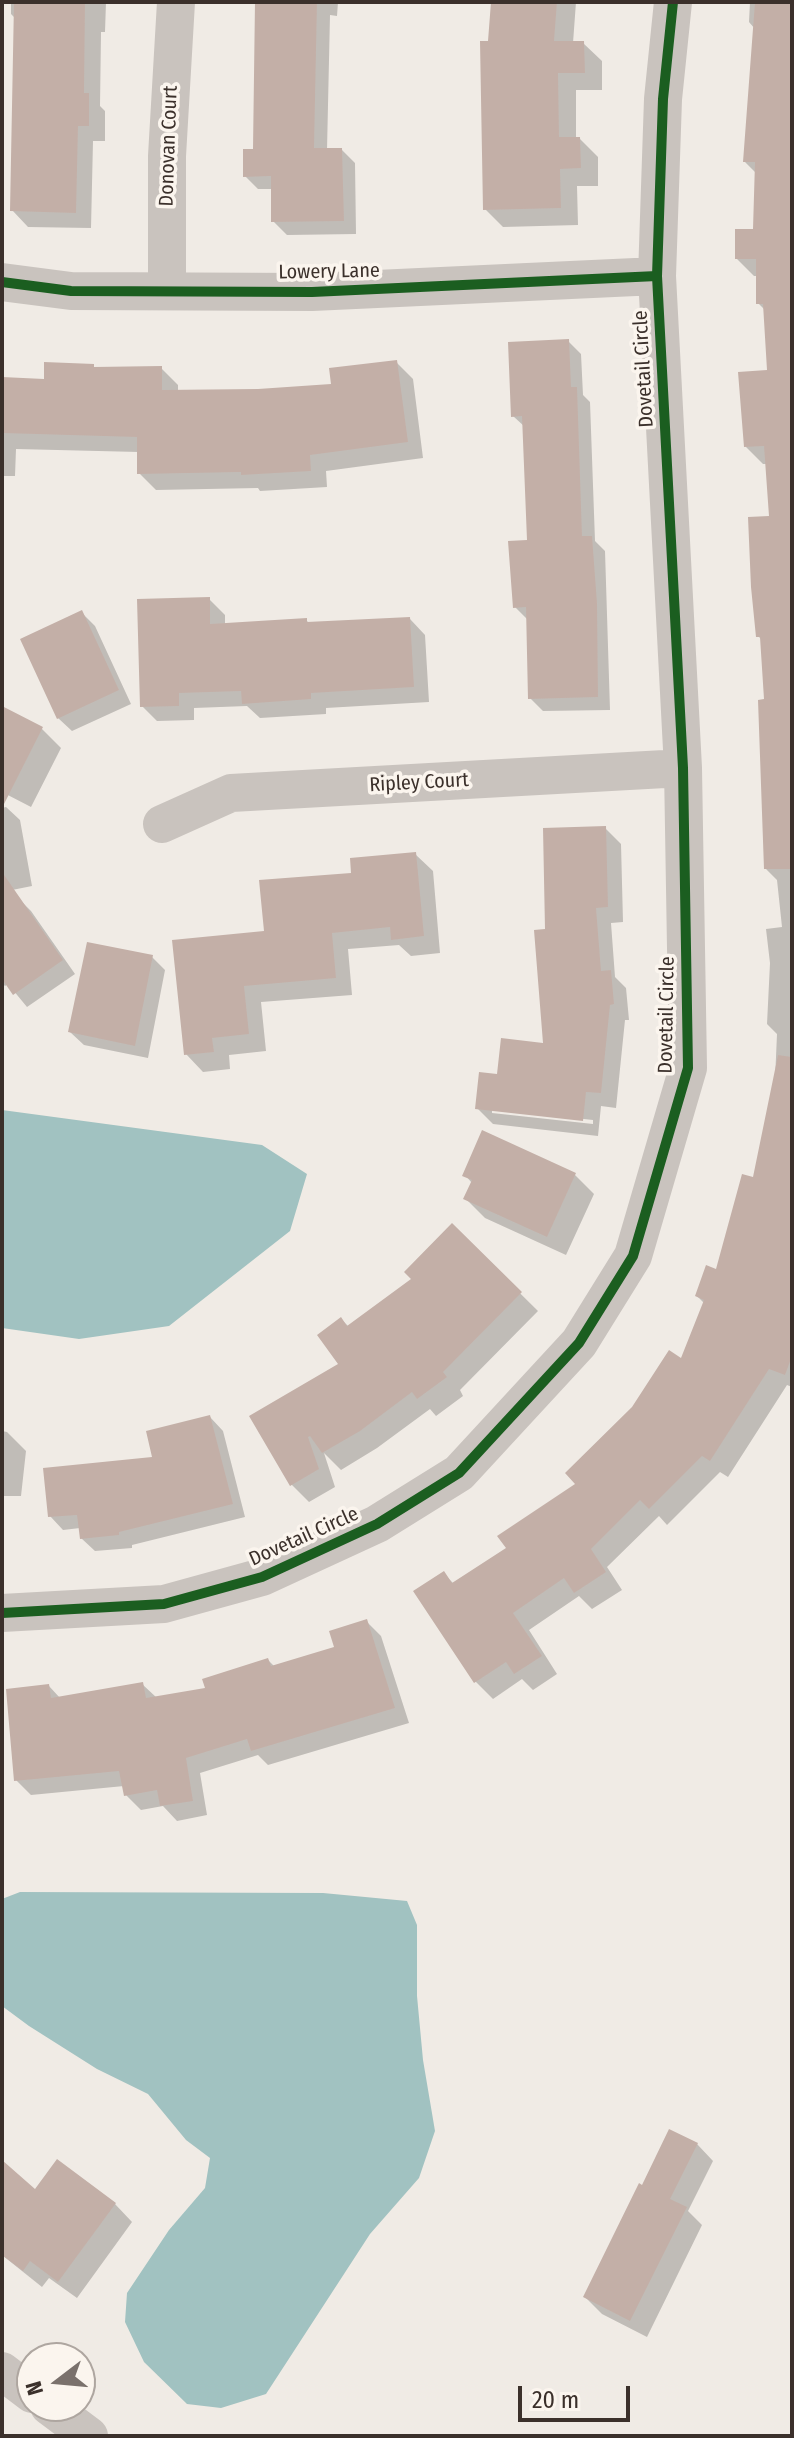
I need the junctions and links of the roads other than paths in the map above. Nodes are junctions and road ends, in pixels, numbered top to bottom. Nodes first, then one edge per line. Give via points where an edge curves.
1 (176, 2) edge
2 (673, 2) edge
3 (657, 276) junction
4 (2, 282) edge
5 (167, 290) junction
6 (683, 768) junction
7 (162, 824) dead end
8 (2, 1613) edge
9 (70, 2422) edge
10 (89, 2436) edge

1 - 5 street, Donovan Court via 167,156
2 - 3 street, Dovetail Circle via 663,99
3 - 5 street, Lowery Lane via 312,292
3 - 6 street, Dovetail Circle
4 - 5 street, Lowery Lane via 71,291
6 - 7 street, Ripley Court via 231,793
6 - 8 street, Dovetail Circle via 688,1068 633,1256 579,1343 459,1473 377,1524 262,1577 164,1604
9 - 10 street

